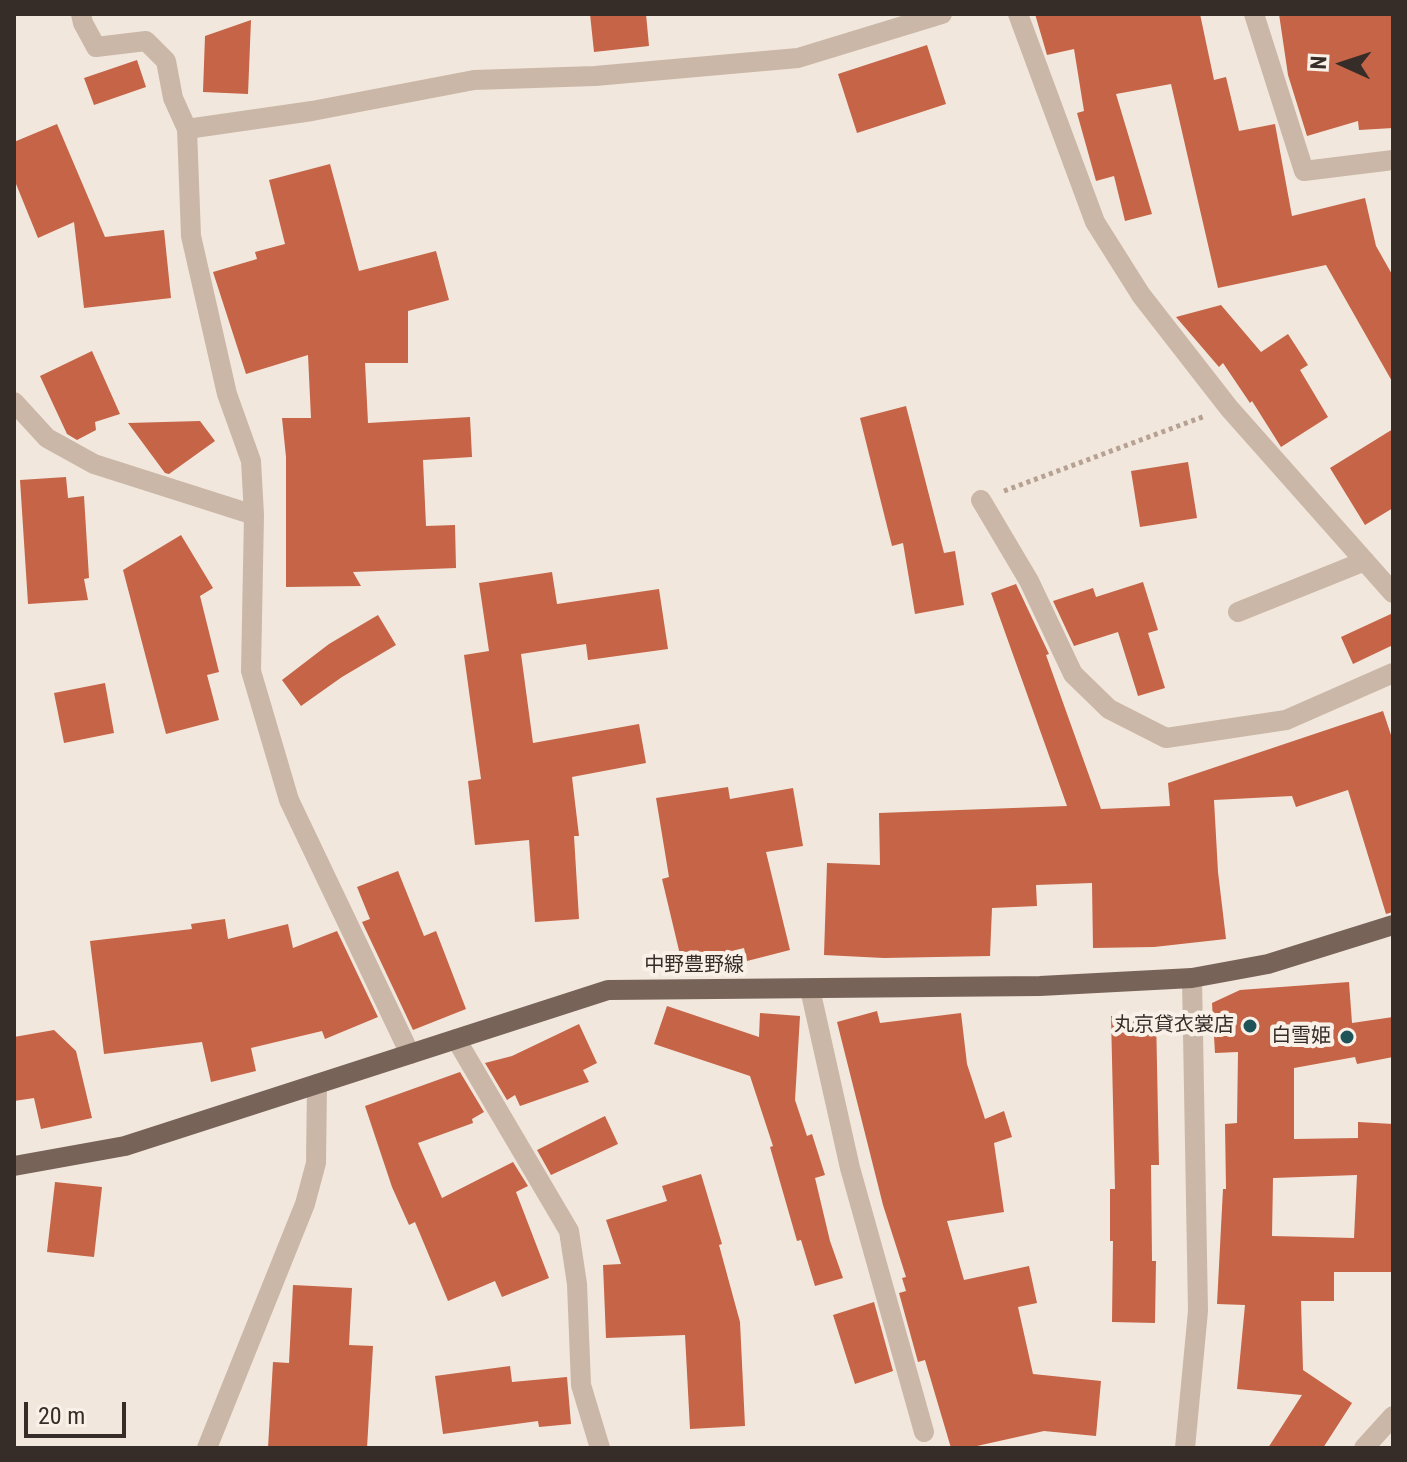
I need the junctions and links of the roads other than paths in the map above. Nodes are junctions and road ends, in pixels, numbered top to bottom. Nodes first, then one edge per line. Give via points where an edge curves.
1 (81, 14) edge
2 (942, 14) edge
3 (1018, 14) edge
4 (1254, 14) edge
5 (187, 129) junction
6 (1393, 160) edge
7 (14, 402) edge
8 (981, 500) road end
9 (254, 515) junction
10 (1365, 561) junction
11 (1393, 593) edge
12 (1238, 612) dead end
13 (1393, 673) edge
14 (1393, 925) edge
15 (1192, 978) junction
16 (810, 989) junction
17 (456, 1039) junction
18 (410, 1054) junction
19 (317, 1084) junction
20 (14, 1166) edge
21 (1393, 1416) edge
22 (924, 1432) dead end
23 (207, 1448) edge
24 (600, 1448) edge
25 (1185, 1448) edge
26 (1364, 1448) edge

1 - 5 street via 96,47 146,41 166,61 173,98
2 - 5 street via 798,58 595,76 474,80
3 - 10 street via 1095,222 1141,295 1229,408
4 - 6 street via 1304,171
5 - 9 street via 191,236 227,394 251,461
7 - 9 street via 47,438 94,464
8 - 13 street via 1029,581 1073,674 1109,709 1166,738 1286,720
9 - 18 street via 251,671 289,800
10 - 11 street
10 - 12 street
14 - 15 main road, 中野豊野線 via 1268,964
15 - 16 main road, 中野豊野線
15 - 25 street via 1198,1311
16 - 17 main road, 中野豊野線 via 608,990
16 - 22 street via 850,1168
17 - 18 main road, 中野豊野線
17 - 24 street via 569,1231 581,1385
18 - 19 main road, 中野豊野線
19 - 20 main road, 中野豊野線 via 125,1146
19 - 23 street via 316,1163 305,1204
21 - 26 street

